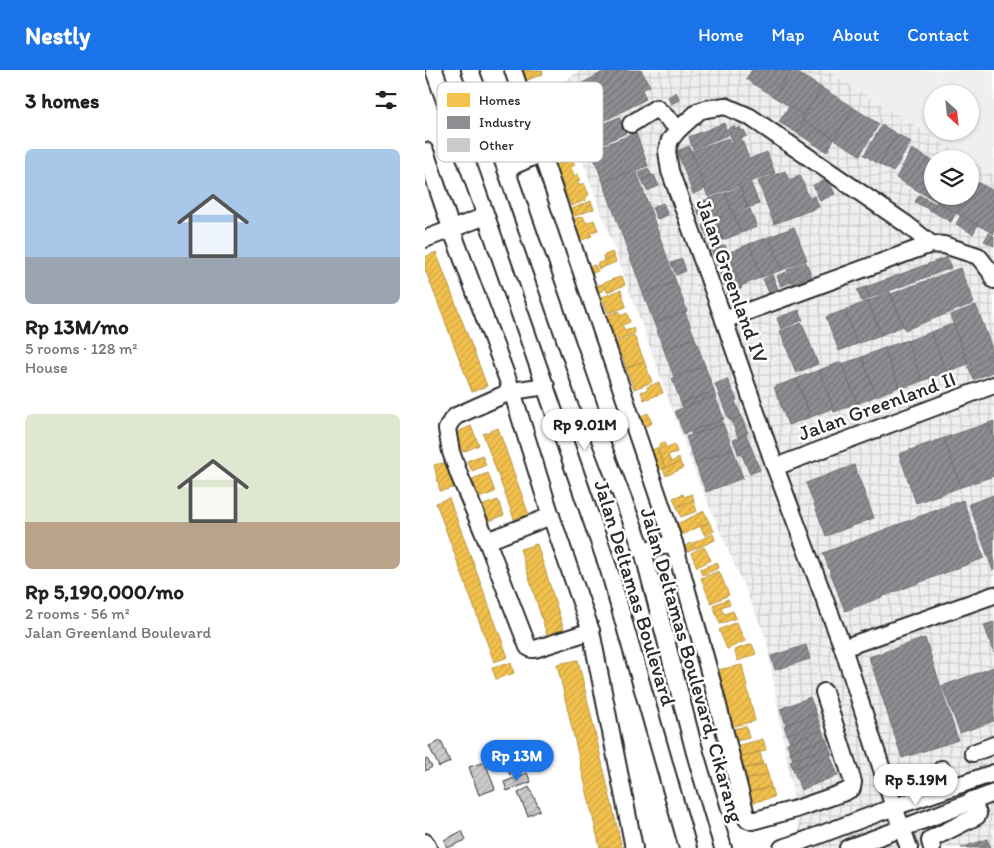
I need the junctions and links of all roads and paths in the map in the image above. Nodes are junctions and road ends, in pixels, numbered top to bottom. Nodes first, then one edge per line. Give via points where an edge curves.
1 (434, 70) edge
2 (470, 70) edge
3 (513, 70) edge
4 (438, 82) edge
5 (474, 82) edge
6 (517, 82) edge
7 (631, 124) dead end
8 (679, 129) junction
9 (425, 151) edge
10 (467, 162) edge
11 (503, 162) edge
12 (522, 162) edge
13 (545, 162) edge
14 (506, 169) junction
15 (486, 216) junction
16 (451, 228) junction
17 (425, 239) edge
18 (931, 244) junction
19 (994, 280) edge
20 (724, 320) junction
21 (546, 386) junction
22 (994, 386) edge
23 (512, 391) junction
24 (775, 467) junction
25 (551, 516) junction
26 (487, 541) junction
27 (674, 543) junction
28 (643, 551) junction
29 (994, 595) edge
30 (591, 631) junction
31 (843, 648) junction
32 (824, 692) dead end
33 (994, 745) edge
34 (973, 753) dead end
35 (942, 769) dead end
36 (994, 773) edge
37 (952, 787) junction
38 (994, 792) edge
39 (972, 800) junction
40 (895, 807) junction
41 (903, 828) junction
42 (425, 842) edge
43 (428, 848) edge
44 (634, 848) edge
45 (688, 848) edge
46 (723, 848) edge
47 (782, 848) edge
48 (848, 848) edge
49 (909, 848) edge
50 (932, 848) edge

1 - 4 street, Jalan Deltamas Boulevard
2 - 5 street, Jalan Deltamas Boulevard, Cikarang
3 - 6 street
7 - 8 street via 656,108
8 - 18 street, Jalan Greenland IV via 702,110 729,107 750,117
8 - 20 street, Jalan Greenland IV via 668,148 669,166
9 - 16 street
10 - 15 street, Jalan Deltamas Boulevard
11 - 14 street, Jalan Deltamas Boulevard, Cikarang
12 - 14 street
13 - 27 street
14 - 28 street, Jalan Deltamas Boulevard, Cikarang via 601,442
15 - 16 street
15 - 21 street, Jalan Deltamas Boulevard
16 - 17 street
16 - 23 street
18 - 19 street, Jalan Greenland IV via 978,256
18 - 20 street
20 - 24 street, Jalan Greenland IV
21 - 23 street
21 - 45 street, Jalan Deltamas Boulevard via 609,570
22 - 24 street, Jalan Greenland II
23 - 25 street
23 - 26 street via 456,416 447,429 457,469
24 - 31 street, Jalan Greenland IV
25 - 26 street
25 - 30 street
26 - 30 street via 530,648
27 - 28 street
27 - 32 street via 749,821 797,809 852,788 853,782
28 - 46 street, Jalan Deltamas Boulevard, Cikarang
29 - 31 street
30 - 44 street
31 - 40 street, Jalan Greenland IV
33 - 34 street
35 - 37 street
36 - 37 street
37 - 40 street
38 - 39 street
39 - 41 street
39 - 50 street via 977,816 931,839
40 - 41 street, Jalan Greenland IV
40 - 47 street
41 - 48 street
41 - 49 street, Jalan Greenland IV
42 - 43 street

